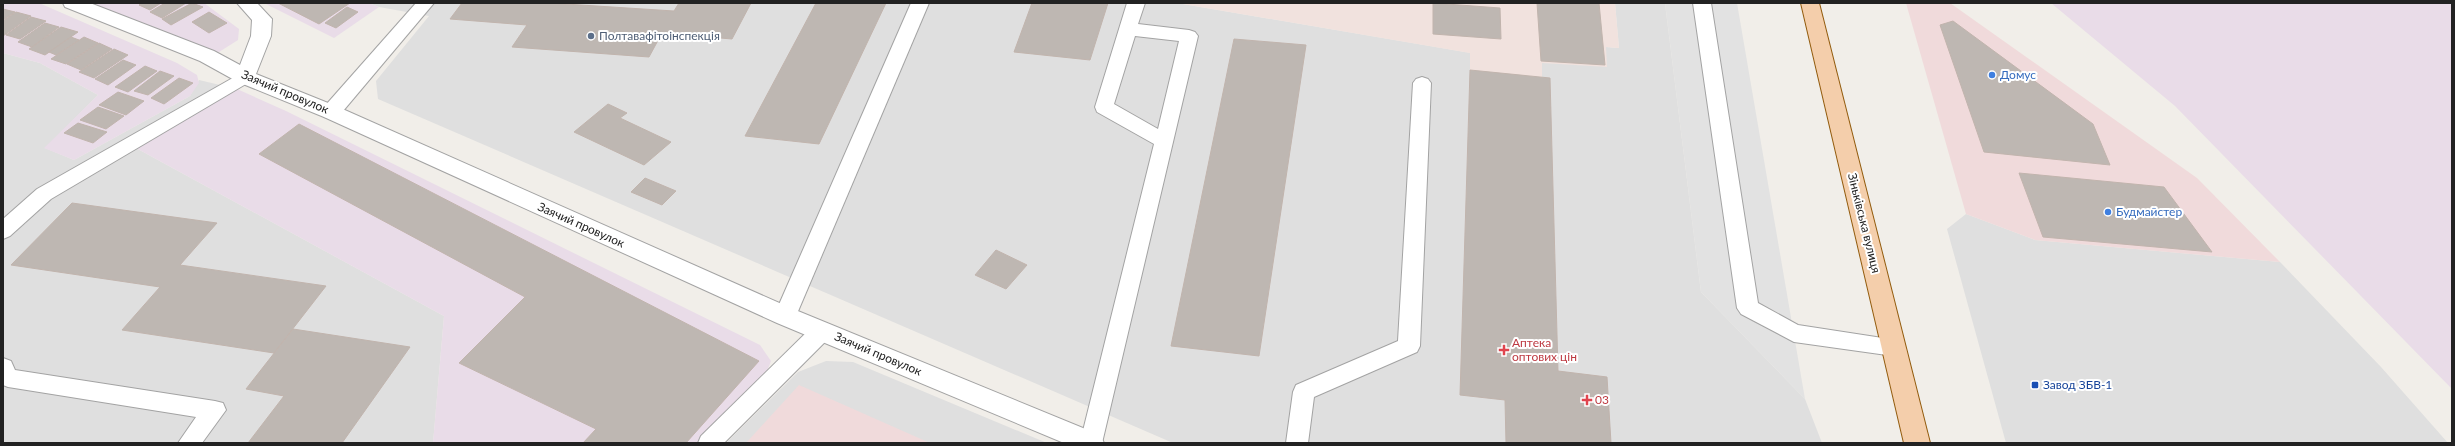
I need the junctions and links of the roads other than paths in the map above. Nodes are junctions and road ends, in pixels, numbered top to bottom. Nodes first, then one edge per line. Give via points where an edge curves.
1 (72, 3) edge
2 (246, 3) edge
3 (425, 3) edge
4 (920, 3) edge
5 (1136, 3) edge
6 (1702, 3) edge
7 (1810, 3) edge
8 (1128, 29) junction
9 (245, 77) junction
10 (1422, 83) dead end
11 (331, 112) junction
12 (1164, 141) junction
13 (3, 231) edge
14 (785, 316) junction
15 (822, 331) junction
16 (1894, 347) junction
17 (3, 367) edge
18 (189, 443) edge
19 (709, 443) edge
20 (1091, 443) edge
21 (1297, 443) edge
22 (1917, 443) edge

1 - 9 street, Заячий провулок via 207,56
2 - 9 street via 262,19 261,36
3 - 11 lane
4 - 14 lane
5 - 8 lane
6 - 16 lane via 1748,308 1794,332
7 - 16 main road, Зіньківська вулиця
8 - 12 lane via 1104,108
8 - 12 lane via 1189,36
9 - 11 street, Заячий провулок
9 - 13 lane via 44,194
10 - 21 lane via 1410,346 1304,392
11 - 14 street, Заячий провулок
12 - 20 lane
14 - 15 street, Заячий провулок
15 - 19 lane
15 - 20 street, Заячий провулок
16 - 22 main road, Зіньківська вулиця
17 - 18 lane via 8,378 215,410

